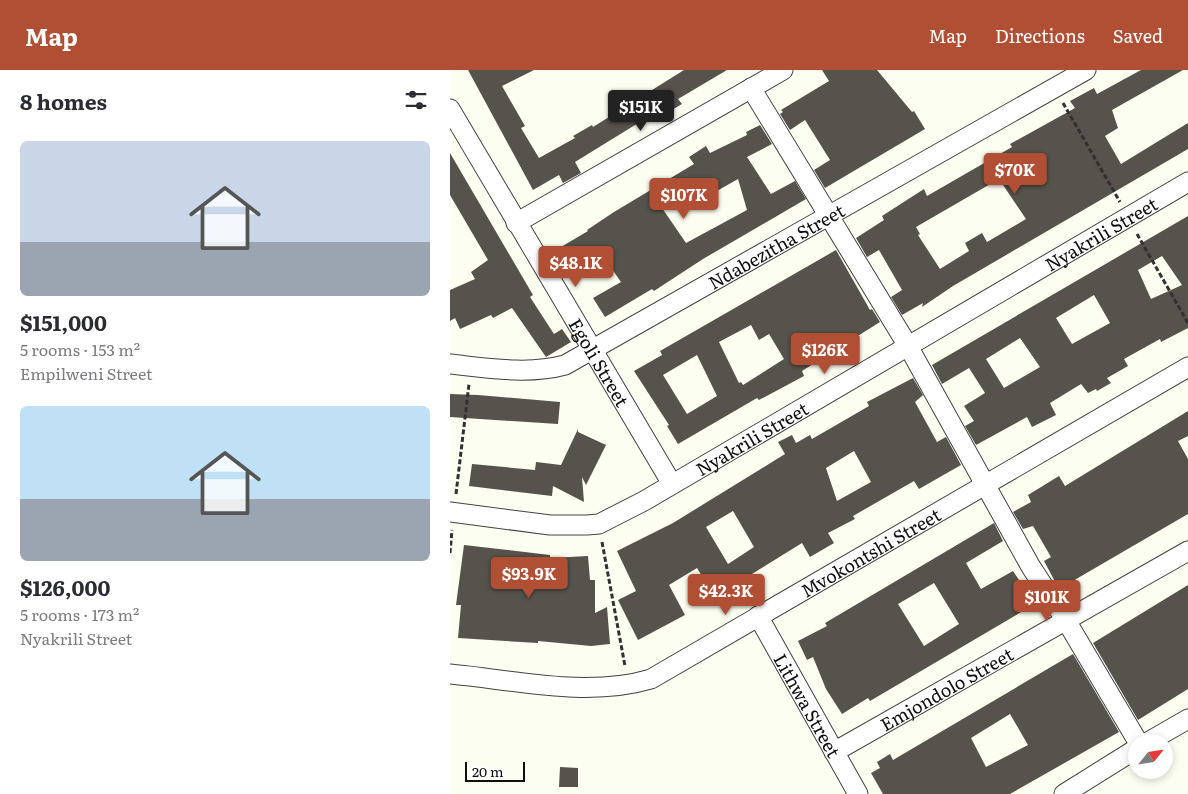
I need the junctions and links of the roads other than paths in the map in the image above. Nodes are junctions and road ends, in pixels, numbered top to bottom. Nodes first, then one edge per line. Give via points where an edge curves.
1 (783, 70) edge
2 (1086, 70) edge
3 (751, 88) junction
4 (450, 109) edge
5 (1188, 182) edge
6 (828, 217) junction
7 (516, 223) junction
8 (908, 346) junction
9 (594, 350) junction
10 (450, 364) edge
11 (1188, 367) edge
12 (672, 484) junction
13 (985, 485) junction
14 (452, 513) edge
15 (1188, 551) edge
16 (758, 616) junction
17 (1067, 622) junction
18 (450, 674) edge
19 (1188, 719) edge
20 (1133, 734) edge
21 (1162, 734) edge
22 (834, 752) junction
23 (1128, 755) edge
24 (858, 794) edge
25 (1064, 794) edge

1 - 3 street
2 - 6 street, Ndabezitha Street
3 - 6 street
3 - 7 street
4 - 7 street, Egoli Street
5 - 8 street, Nyakrili Street
6 - 8 street
6 - 9 street, Ndabezitha Street
7 - 9 street, Egoli Street
8 - 12 street, Nyakrili Street
8 - 13 street
9 - 10 street, Ndabezitha Street via 549,370
9 - 12 street, Egoli Street
11 - 13 street, Mvokontshi Street
12 - 14 street, Nyakrili Street via 599,524 550,524
13 - 16 street, Mvokontshi Street
13 - 17 street via 1031,567
15 - 17 street, Emjondolo Street
16 - 18 street, Mvokontshi Street via 651,679 628,686 570,686
16 - 22 street, Lithwa Street
17 - 20 street
17 - 22 street, Emjondolo Street
19 - 21 street
22 - 24 street, Lithwa Street
23 - 25 street

